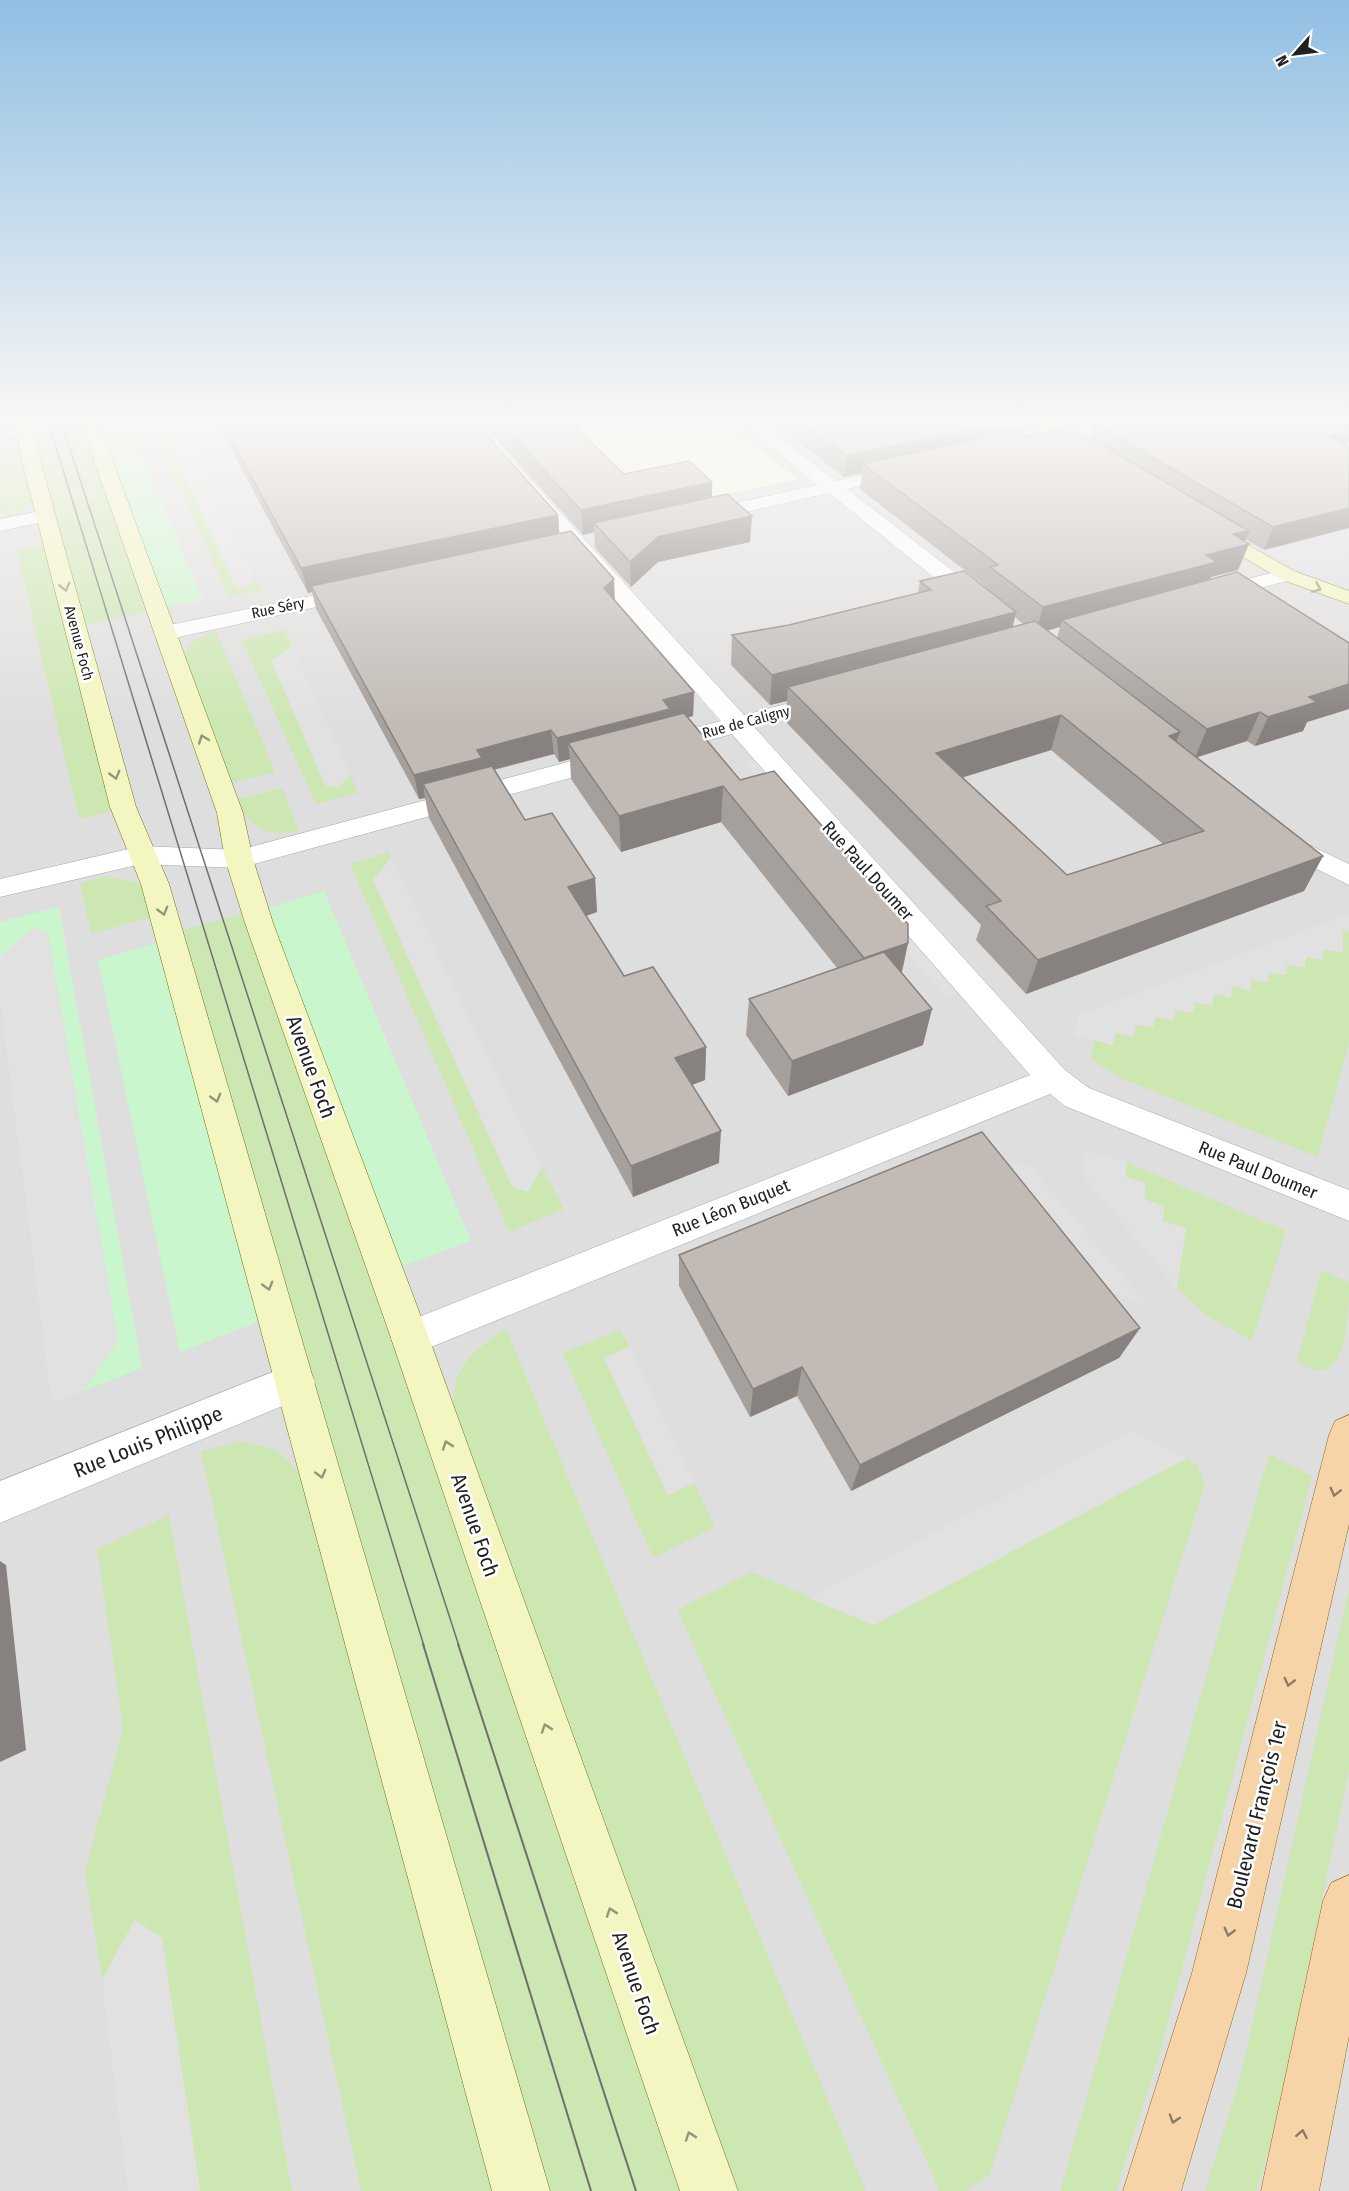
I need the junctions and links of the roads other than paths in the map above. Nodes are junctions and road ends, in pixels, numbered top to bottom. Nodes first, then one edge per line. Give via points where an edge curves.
1 (47, 523) edge
2 (126, 523) edge
3 (559, 523) edge
4 (878, 523) edge
5 (1201, 523) edge
6 (1287, 575) junction
7 (374, 589) edge
8 (1349, 598) edge
9 (1188, 602) edge
10 (995, 615) edge
11 (165, 633) junction
12 (847, 695) edge
13 (737, 725) junction
14 (1266, 829) edge
15 (141, 855) junction
16 (240, 859) junction
17 (1349, 876) edge
18 (0, 888) edge
19 (1053, 1079) junction
20 (1349, 1206) edge
21 (410, 1338) junction
22 (296, 1382) junction
23 (1349, 1435) edge
24 (0, 1502) edge
25 (1349, 1901) edge
26 (521, 2191) edge
27 (709, 2191) edge
28 (1152, 2191) edge
29 (1290, 2191) edge

1 -> 15 street, Avenue Foch via 123,807
2 - 11 street, Avenue Foch
3 - 13 street, Rue Paul Doumer
4 - 10 street
5 - 6 street
6 -> 8 street
6 - 9 street
7 - 11 street, Rue Séry
16 -> 11 street, Avenue Foch via 230,813
12 - 13 street, Rue de Caligny
13 - 16 street, Rue de Caligny
13 - 19 street, Rue Paul Doumer
14 - 17 street via 1285,844
15 - 16 street
15 - 18 street
15 -> 22 street, Avenue Foch via 155,884
16 - 21 street, Avenue Foch via 259,923
19 - 20 street, Rue Paul Doumer via 1077,1097
19 - 21 street, Rue Léon Buquet
27 -> 21 street, Avenue Foch
22 - 24 street, Rue Louis Philippe
22 -> 26 street, Avenue Foch
23 -> 28 main road, Boulevard François 1er via 1219,1973
29 -> 25 main road

